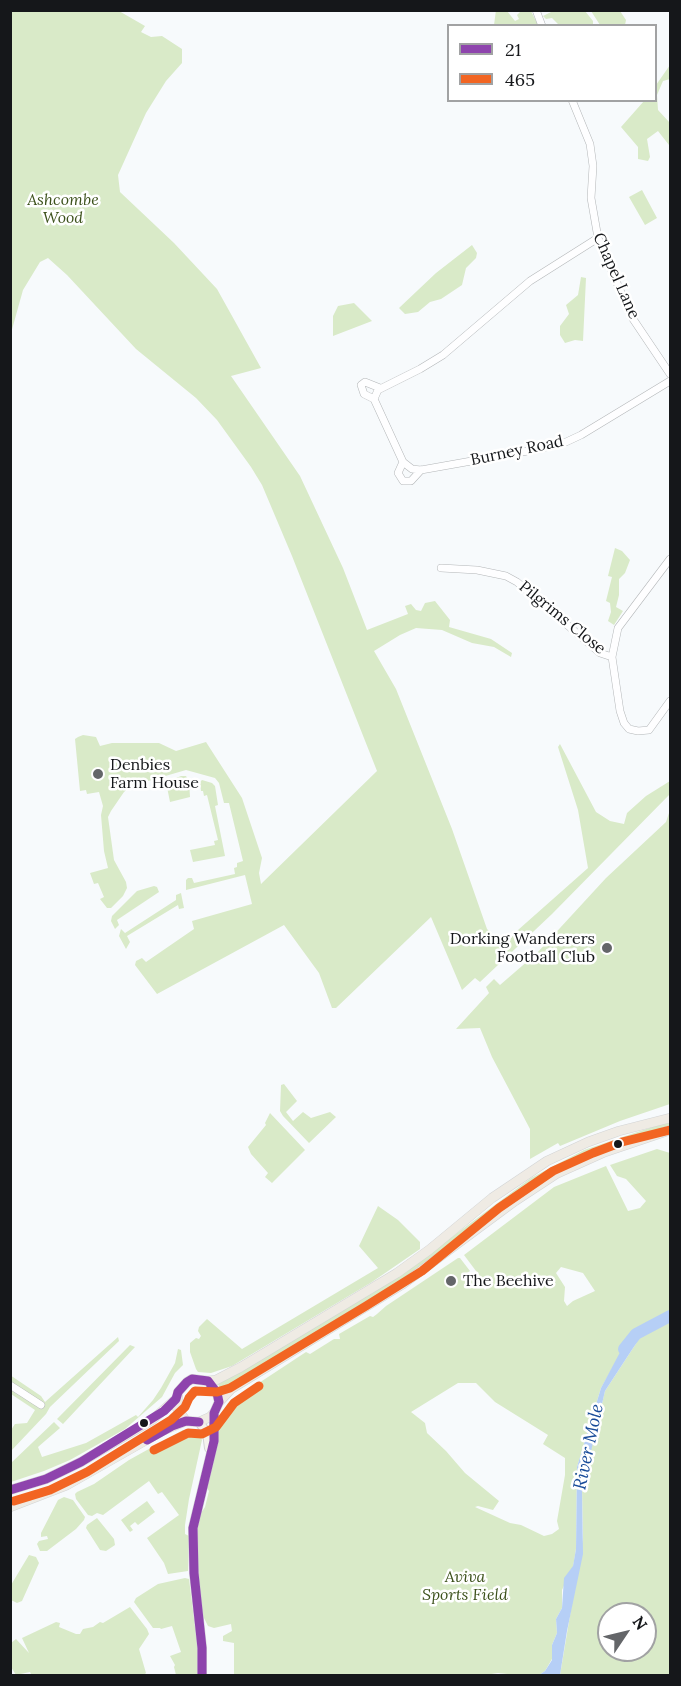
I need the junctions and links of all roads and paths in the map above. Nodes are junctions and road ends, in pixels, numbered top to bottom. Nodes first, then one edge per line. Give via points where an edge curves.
1 (573, 102) edge
2 (598, 238) junction
3 (670, 374) edge
4 (670, 381) edge
5 (380, 388) junction
6 (374, 399) junction
7 (403, 462) junction
8 (421, 470) junction
9 (670, 559) edge
10 (441, 568) dead end
11 (612, 657) junction
12 (670, 701) edge
13 (670, 1118) edge
14 (670, 1130) edge
15 (208, 1381) junction
16 (10, 1385) edge
17 (176, 1399) junction
18 (219, 1401) junction
19 (40, 1405) dead end
20 (214, 1413) junction
21 (186, 1421) junction
22 (199, 1422) junction
23 (207, 1463) junction
24 (10, 1490) edge
25 (10, 1507) edge
26 (202, 1676) edge

1 - 2 street, Chapel Lane via 591,152 591,198
2 - 3 street, Chapel Lane via 632,316
2 - 5 street, Burney Road via 535,277 443,355
4 - 8 street, Burney Road via 566,442
5 - 6 street
5 - 6 street, Burney Road via 365,382 361,385 364,394
6 - 7 street, Burney Road
7 - 8 street
7 - 8 street, Burney Road via 398,473 402,480 411,481
9 - 11 street via 618,628
10 - 11 street, Pilgrims Close via 506,576 600,653
11 - 12 street via 620,711 629,729 649,730
13 - 15 highway via 619,1131 547,1161 492,1198 397,1273 225,1377
14 - 18 highway via 556,1174 404,1284 231,1389
15 - 17 highway via 192,1379
15 - 18 highway
16 - 19 street
17 - 21 highway
17 - 24 highway via 152,1420 81,1462
18 - 20 highway
20 - 22 highway
20 - 23 main road via 214,1441
21 - 22 highway
21 - 25 highway via 68,1485
22 - 23 main road via 207,1433
23 - 26 main road via 194,1528

